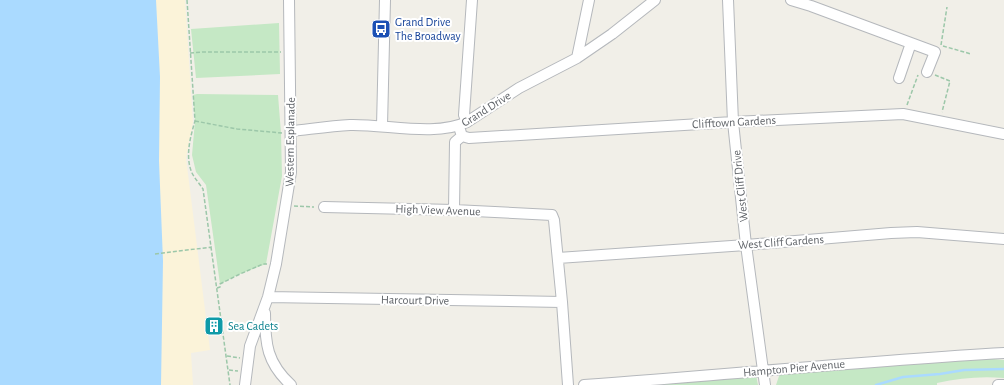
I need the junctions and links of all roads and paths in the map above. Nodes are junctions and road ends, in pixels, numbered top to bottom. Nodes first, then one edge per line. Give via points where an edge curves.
1 (187, 0) edge
2 (289, 0) edge
3 (385, 0) edge
4 (472, 0) edge
5 (589, 0) edge
6 (655, 0) edge
7 (728, 0) edge
8 (791, 0) edge
9 (947, 7) dead end
10 (911, 44) junction
11 (938, 49) junction
12 (289, 52) junction
13 (190, 53) junction
14 (971, 54) dead end
15 (577, 58) junction
16 (927, 72) junction
17 (899, 78) dead end
18 (903, 114) junction
19 (195, 121) junction
20 (940, 121) junction
21 (733, 122) junction
22 (382, 126) junction
23 (462, 128) junction
24 (292, 132) junction
25 (1004, 134) edge
26 (287, 206) junction
27 (324, 207) joint
28 (454, 210) junction
29 (1004, 239) edge
30 (746, 245) junction
31 (212, 247) junction
32 (155, 254) dead end
33 (558, 258) junction
34 (276, 264) junction
35 (217, 288) junction
36 (266, 301) junction
37 (562, 302) junction
38 (250, 346) junction
39 (267, 346) junction
40 (1004, 352) edge
41 (227, 356) junction
42 (248, 359) junction
43 (763, 371) junction
44 (230, 385) edge
45 (245, 385) edge
46 (291, 385) edge
47 (568, 385) edge
48 (584, 385) edge
49 (765, 385) edge
50 (998, 385) edge
51 (1004, 385) edge

1 - 13 path
2 - 12 street, Western Esplanade
3 - 22 street
4 - 23 street
5 - 15 street
6 - 15 street, Grand Drive
7 - 21 street, West Cliff Drive
8 - 10 street
9 - 11 path
10 - 11 street
10 - 17 street
11 - 14 path
11 - 16 street
12 - 13 path
12 - 24 street, Western Esplanade
13 - 19 path
15 - 23 street, Grand Drive via 519,88
16 - 18 path via 920,69
16 - 20 path via 950,81
18 - 20 street, Clifftown Gardens
18 - 21 street, Clifftown Gardens
19 - 24 path via 237,129
19 - 31 path via 189,158 192,174 204,189
20 - 25 street, Clifftown Gardens
21 - 23 street, Clifftown Gardens via 469,138
21 - 30 street, West Cliff Drive
22 - 23 street, Grand Drive
22 - 24 street, Grand Drive via 351,125
23 - 28 street via 455,142
24 - 26 street, Western Esplanade via 292,172
26 - 27 path
26 - 34 street, Western Esplanade
27 - 28 street, High View Avenue
28 - 33 street, High View Avenue via 552,216
29 - 30 street, West Cliff Gardens via 917,232
30 - 33 street, West Cliff Gardens
30 - 43 street, West Cliff Drive
31 - 32 path
31 - 35 path
33 - 37 street
34 - 35 path via 263,264 220,284
34 - 36 street, Western Esplanade
35 - 41 path
36 - 37 street, Harcourt Drive
36 - 38 street, Western Esplanade
36 - 39 street, Western Esplanade
37 - 47 street
38 - 39 street
38 - 42 street, Western Esplanade
39 - 46 street, Western Esplanade via 273,364
40 - 43 street, Hampton Pier Avenue via 899,358
41 - 42 path
41 - 44 path
42 - 45 street, Western Esplanade
43 - 48 street, Hampton Pier Avenue
43 - 49 street, West Cliff Drive
50 - 51 street

